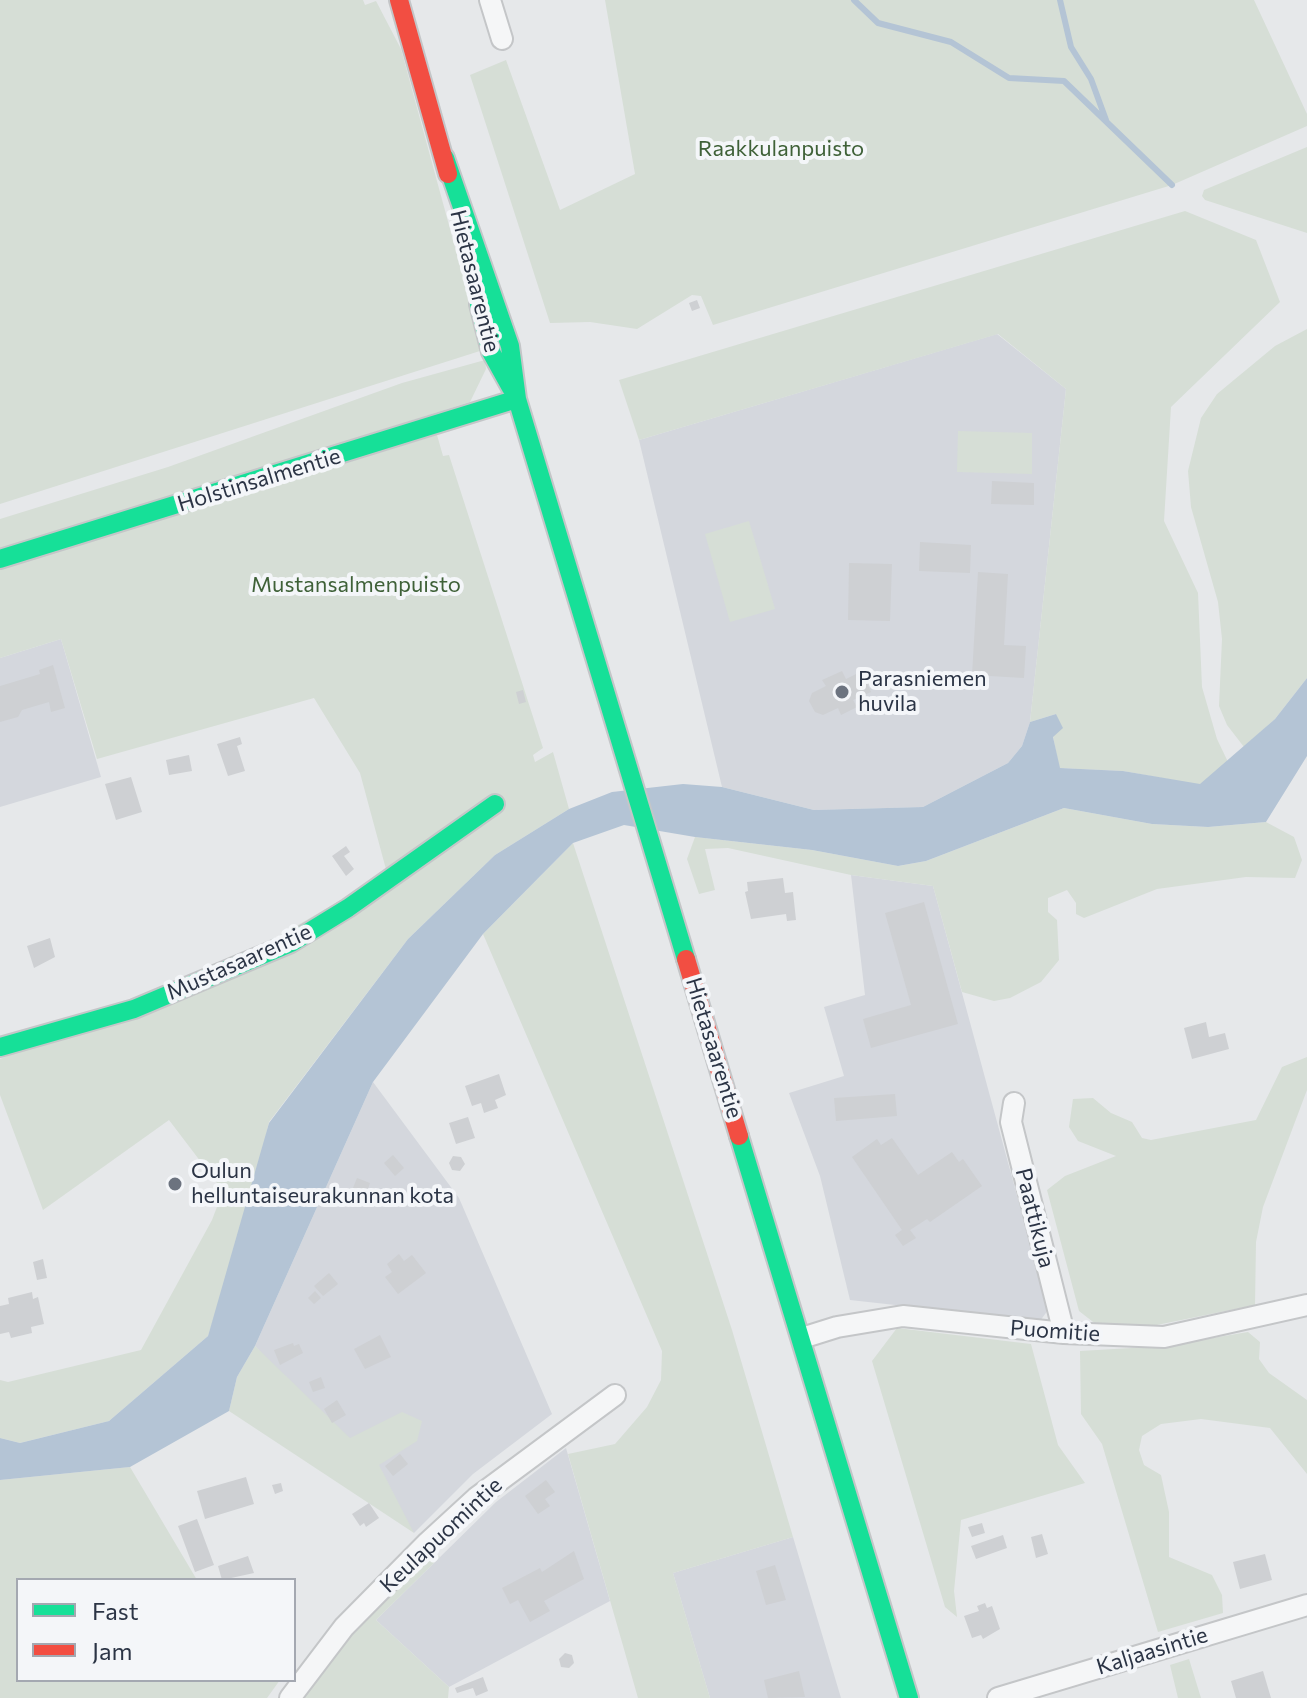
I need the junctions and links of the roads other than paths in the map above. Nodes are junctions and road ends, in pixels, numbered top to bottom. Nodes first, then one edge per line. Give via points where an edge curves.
1 (399, 0) edge
2 (490, 0) edge
3 (502, 39) dead end
4 (517, 399) junction
5 (0, 559) edge
6 (495, 804) dead end
7 (0, 1047) edge
8 (1014, 1103) dead end
9 (1307, 1305) edge
10 (1064, 1333) junction
11 (802, 1338) junction
12 (615, 1395) dead end
13 (1307, 1605) edge
14 (290, 1698) edge
15 (909, 1698) edge
16 (998, 1698) edge

1 - 4 street, Hietasaarentie via 445,158 510,346
2 - 3 street
4 - 5 street, Holstinsalmentie
4 - 11 street, Hietasaarentie
6 - 7 street, Mustasaarentie via 291,943 134,1009
8 - 10 street, Paattikuja via 1011,1122
9 - 10 street, Puomitie via 1164,1337
10 - 11 street, Puomitie via 903,1316
11 - 15 street, Hietasaarentie
12 - 14 street, Keulapuomintie via 476,1498 428,1542 344,1627
13 - 16 street, Kaljaasintie

